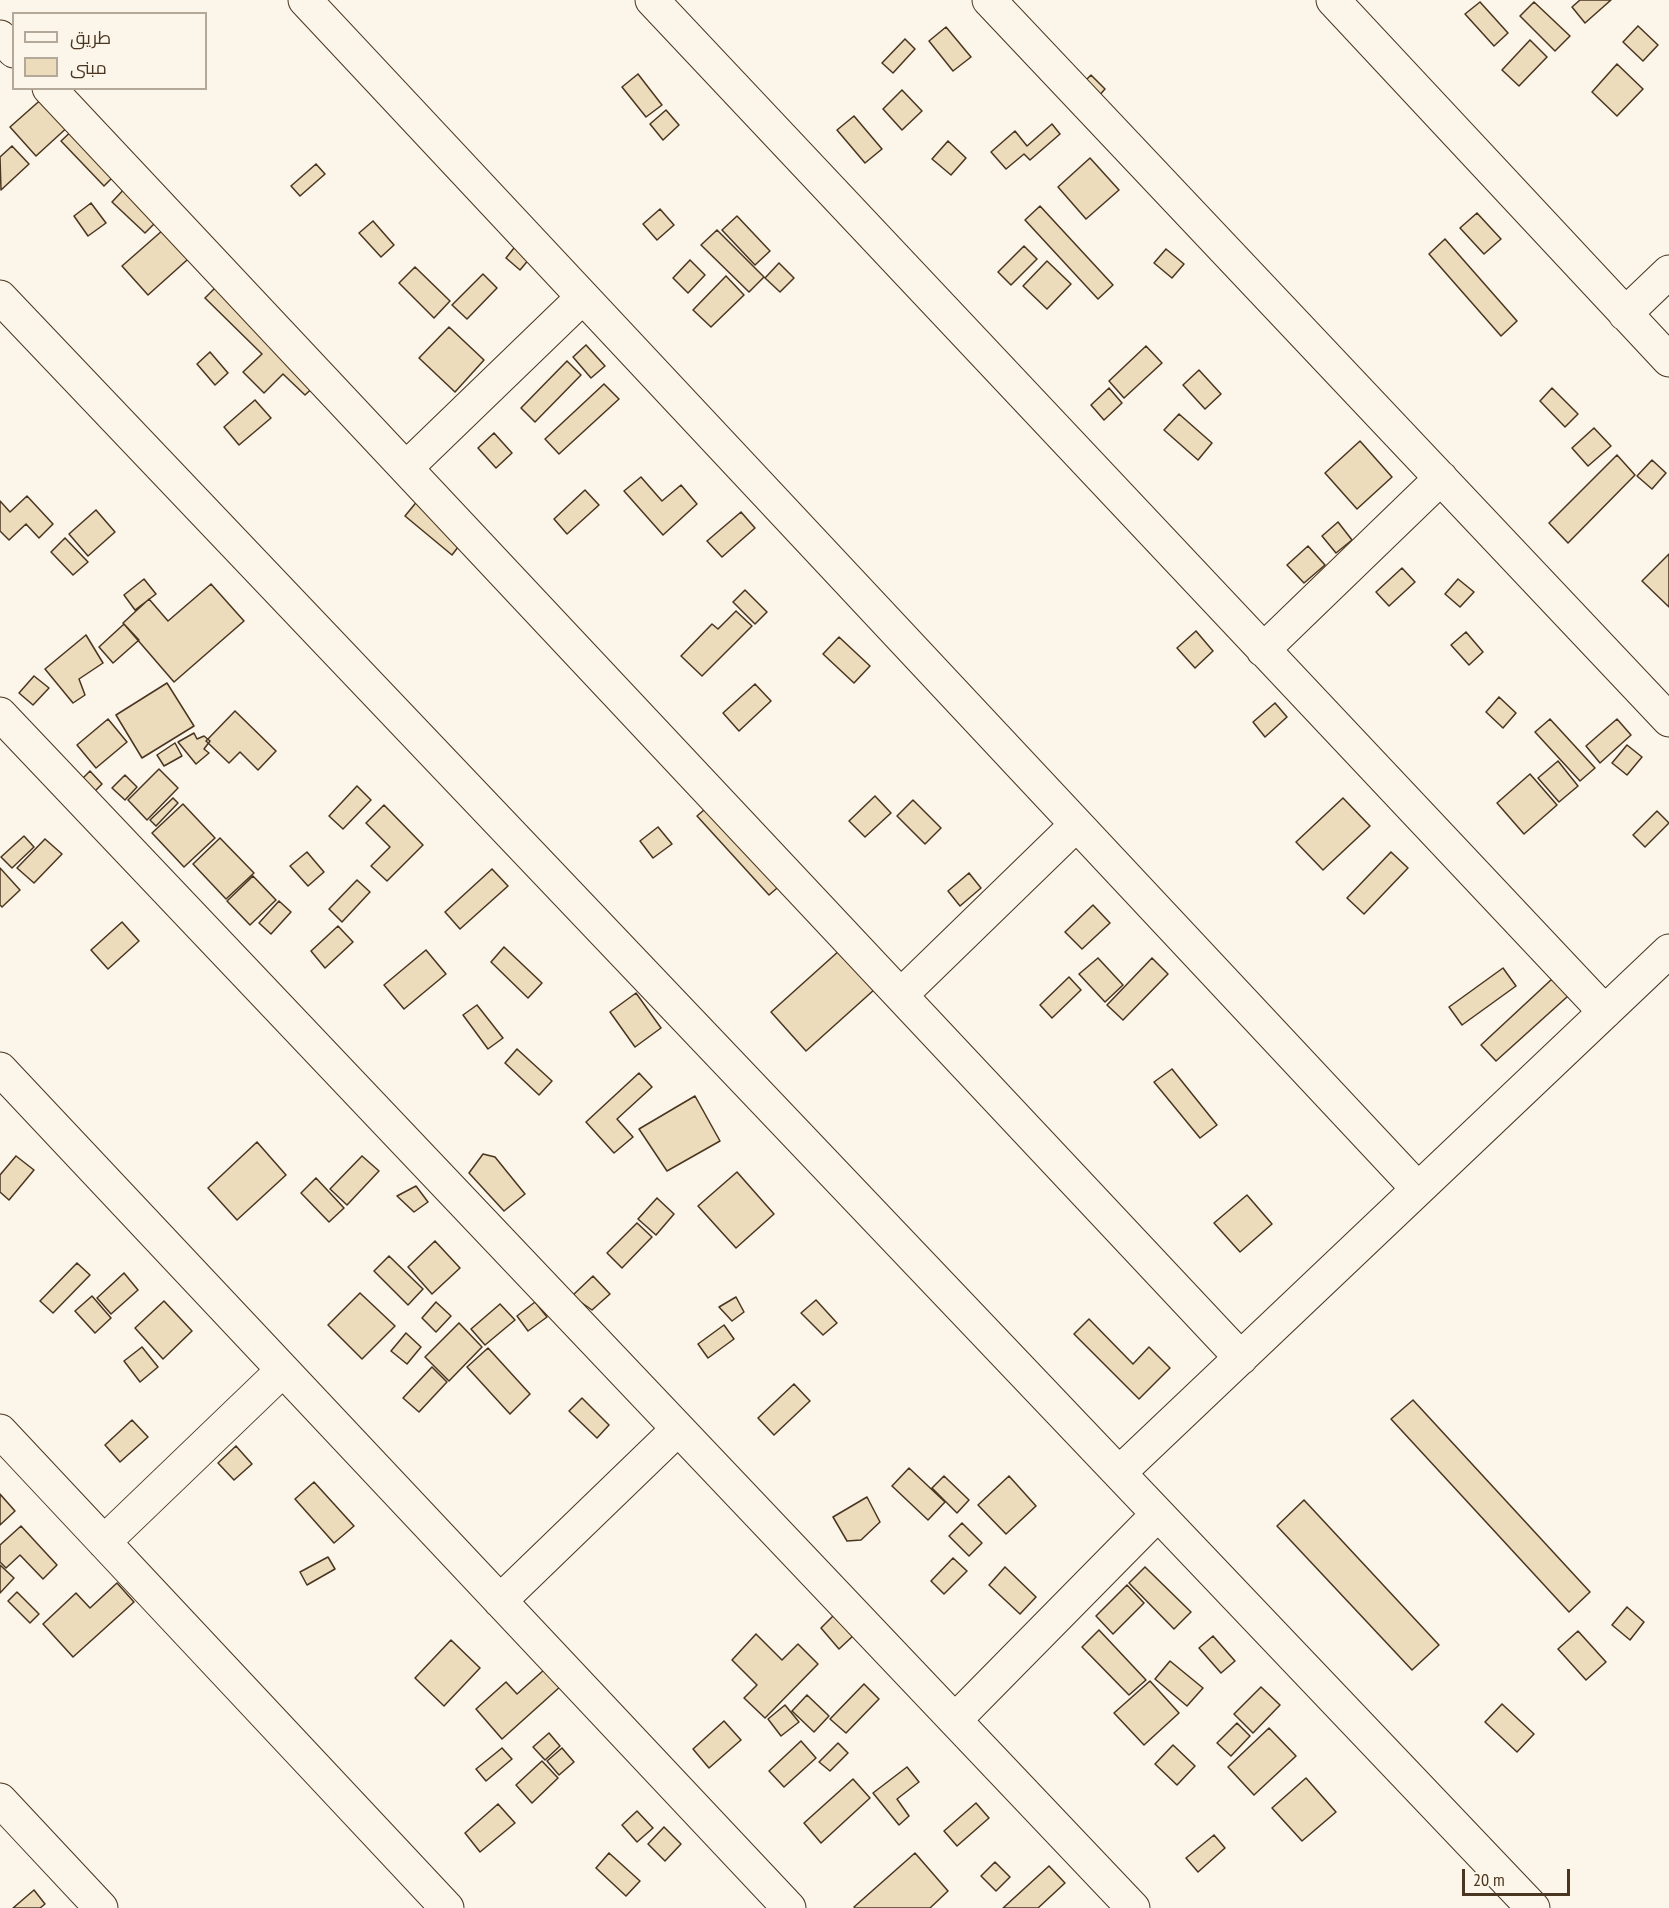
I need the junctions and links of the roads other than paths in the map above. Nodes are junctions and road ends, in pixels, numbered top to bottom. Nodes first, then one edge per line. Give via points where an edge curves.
1 (305, 0) edge
2 (652, 0) edge
3 (989, 0) edge
4 (1332, 0) edge
5 (0, 37) edge
6 (12, 49) edge
7 (51, 90) edge
8 (1669, 272) edge
9 (0, 297) edge
10 (583, 297) junction
11 (1625, 314) junction
12 (1669, 360) edge
13 (406, 468) junction
14 (1441, 478) junction
15 (1263, 650) junction
16 (0, 714) edge
17 (1669, 720) edge
18 (1076, 825) junction
19 (1669, 951) edge
20 (901, 995) junction
21 (1605, 1012) junction
22 (0, 1069) edge
23 (1418, 1190) junction
24 (1241, 1358) junction
25 (283, 1370) junction
26 (678, 1429) junction
27 (0, 1431) edge
28 (1119, 1473) junction
29 (1158, 1514) junction
30 (104, 1542) junction
31 (500, 1601) junction
32 (955, 1720) junction
33 (0, 1800) edge
34 (101, 1908) edge
35 (447, 1908) edge
36 (789, 1908) edge
37 (1133, 1908) edge
38 (1533, 1908) edge

1 - 10 street
2 - 15 street
3 - 14 street
4 - 11 street
5 - 6 street
7 - 13 street
8 - 11 street
9 - 28 street
10 - 13 street
10 - 18 street
11 - 12 street
13 - 20 street
14 - 15 street
14 - 17 street
15 - 21 street
16 - 26 street
18 - 20 street
18 - 23 street
19 - 21 street
20 - 24 street
21 - 23 street
22 - 25 street
23 - 24 street
24 - 28 street
25 - 30 street
25 - 31 street
26 - 31 street
26 - 32 street
27 - 30 street
28 - 29 street
29 - 32 street
29 - 38 street
30 - 35 street
31 - 36 street
32 - 37 street
33 - 34 street

